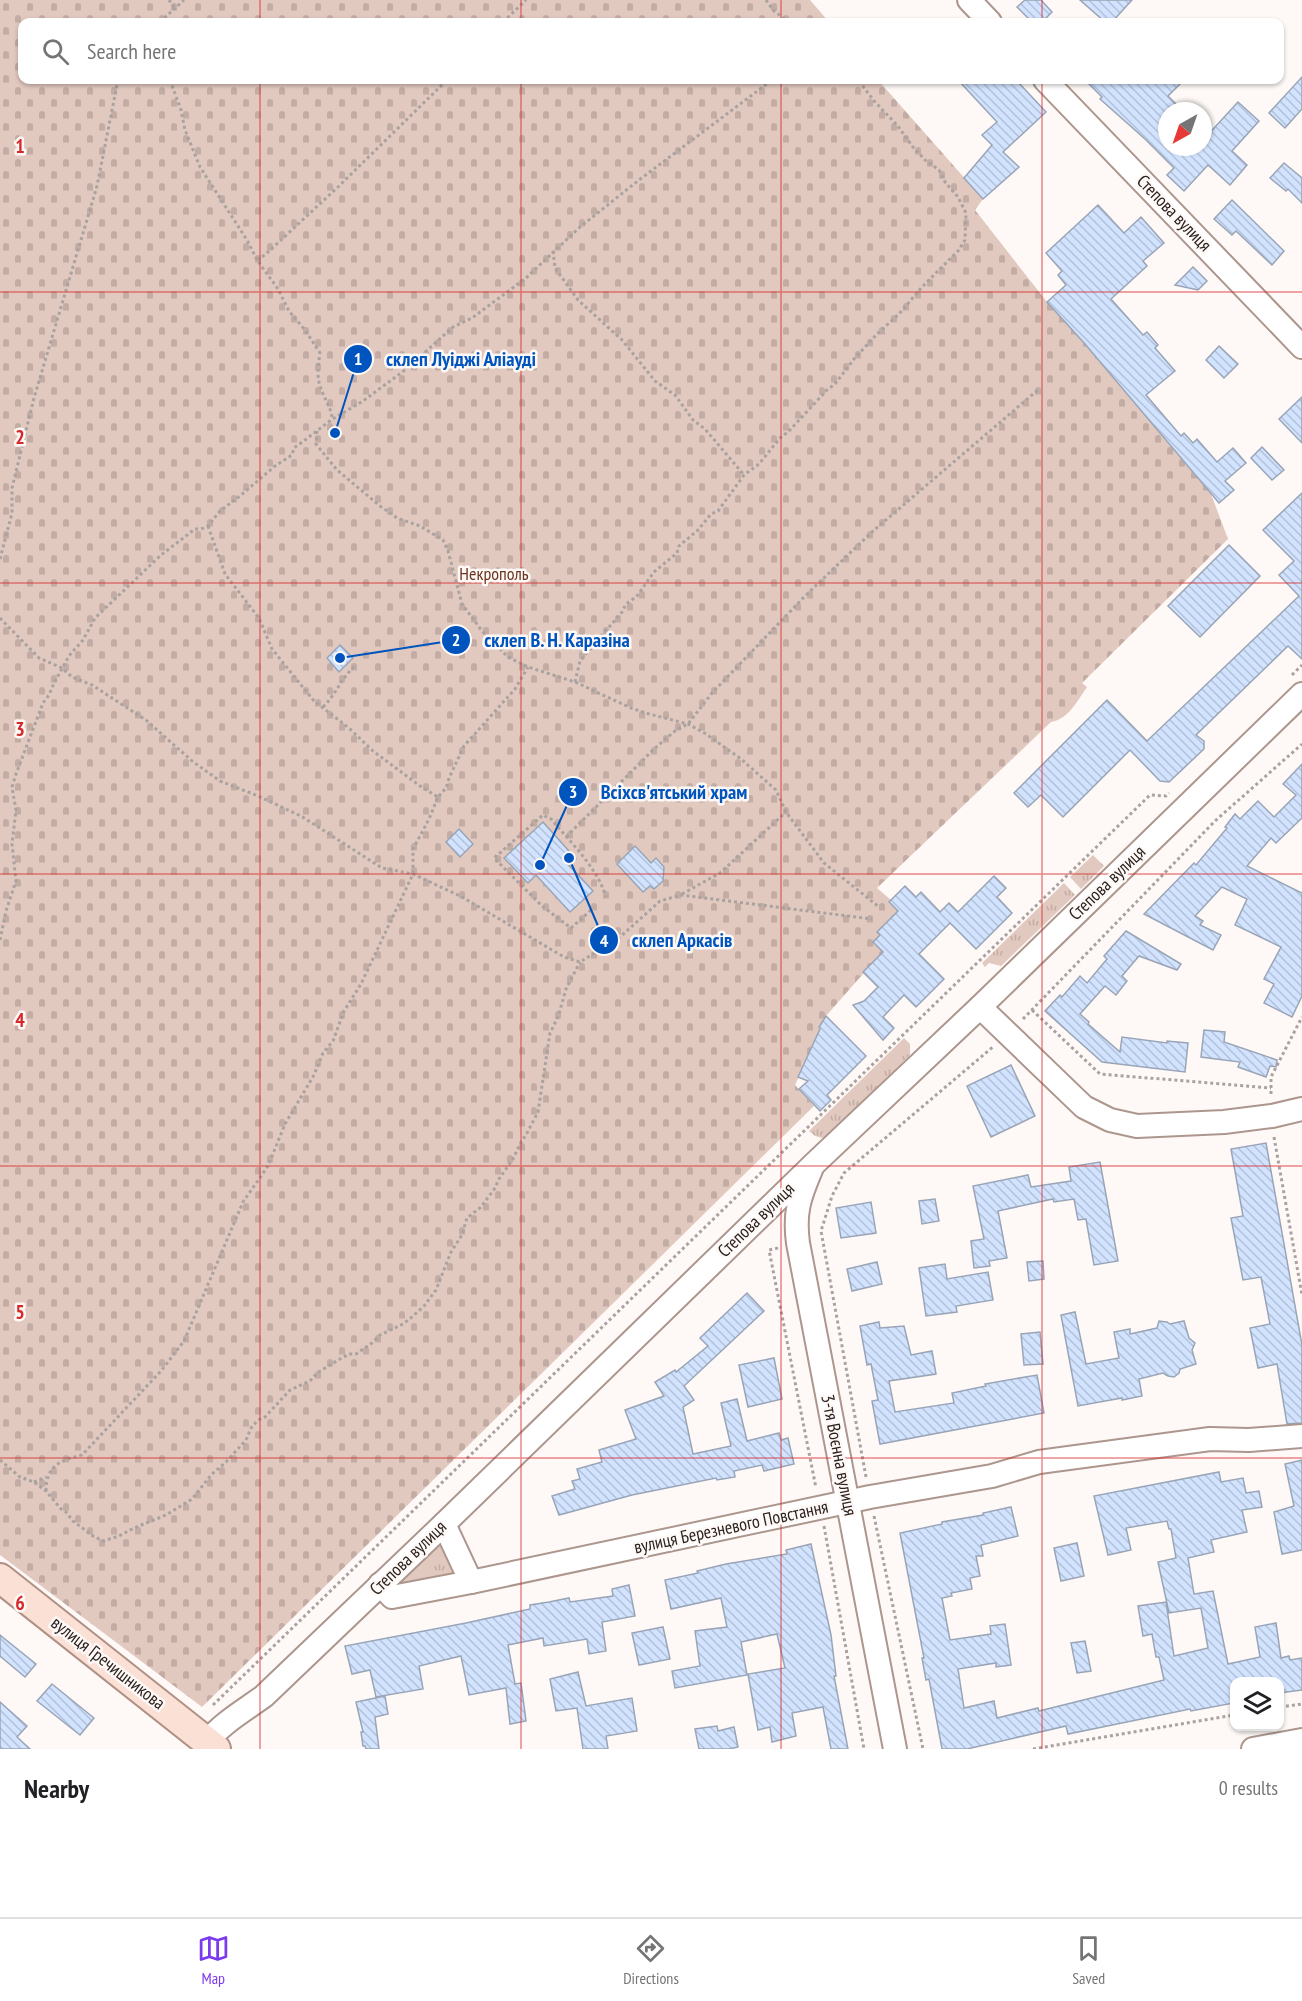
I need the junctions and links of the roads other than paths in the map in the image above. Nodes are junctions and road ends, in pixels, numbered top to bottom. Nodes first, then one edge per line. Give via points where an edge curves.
1 (969, 0) edge
2 (986, 18) edge
3 (1049, 84) edge
4 (1302, 346) edge
5 (1294, 688) edge
6 (980, 1008) junction
7 (1302, 1097) edge
8 (1302, 1109) edge
9 (814, 1164) junction
10 (1302, 1436) edge
11 (859, 1499) junction
12 (444, 1524) junction
13 (0, 1578) edge
14 (471, 1582) junction
15 (380, 1584) junction
16 (1302, 1740) edge
17 (212, 1745) edge
18 (895, 1749) edge
19 (1253, 1749) edge

1 - 2 street
3 - 4 street, Степова вулиця
5 - 6 street, Степова вулиця
6 - 8 street via 1084,1107 1110,1120 1137,1126 1224,1122
6 - 9 street, Степова вулиця
7 - 8 street
9 - 11 street, 3-тя Воєнна вулиця via 795,1223
9 - 12 street, Степова вулиця
10 - 11 street, вулиця Березневого Повстання via 1210,1439 1050,1461 992,1476
11 - 14 street, вулиця Березневого Повстання
11 - 18 street, 3-тя Воєнна вулиця
12 - 14 street
12 - 15 street, Степова вулиця
13 - 17 main road, вулиця Гречишникова
14 - 15 street, вулиця Березневого Повстання via 392,1597
15 - 17 street, Степова вулиця via 264,1696 217,1729
16 - 19 street

